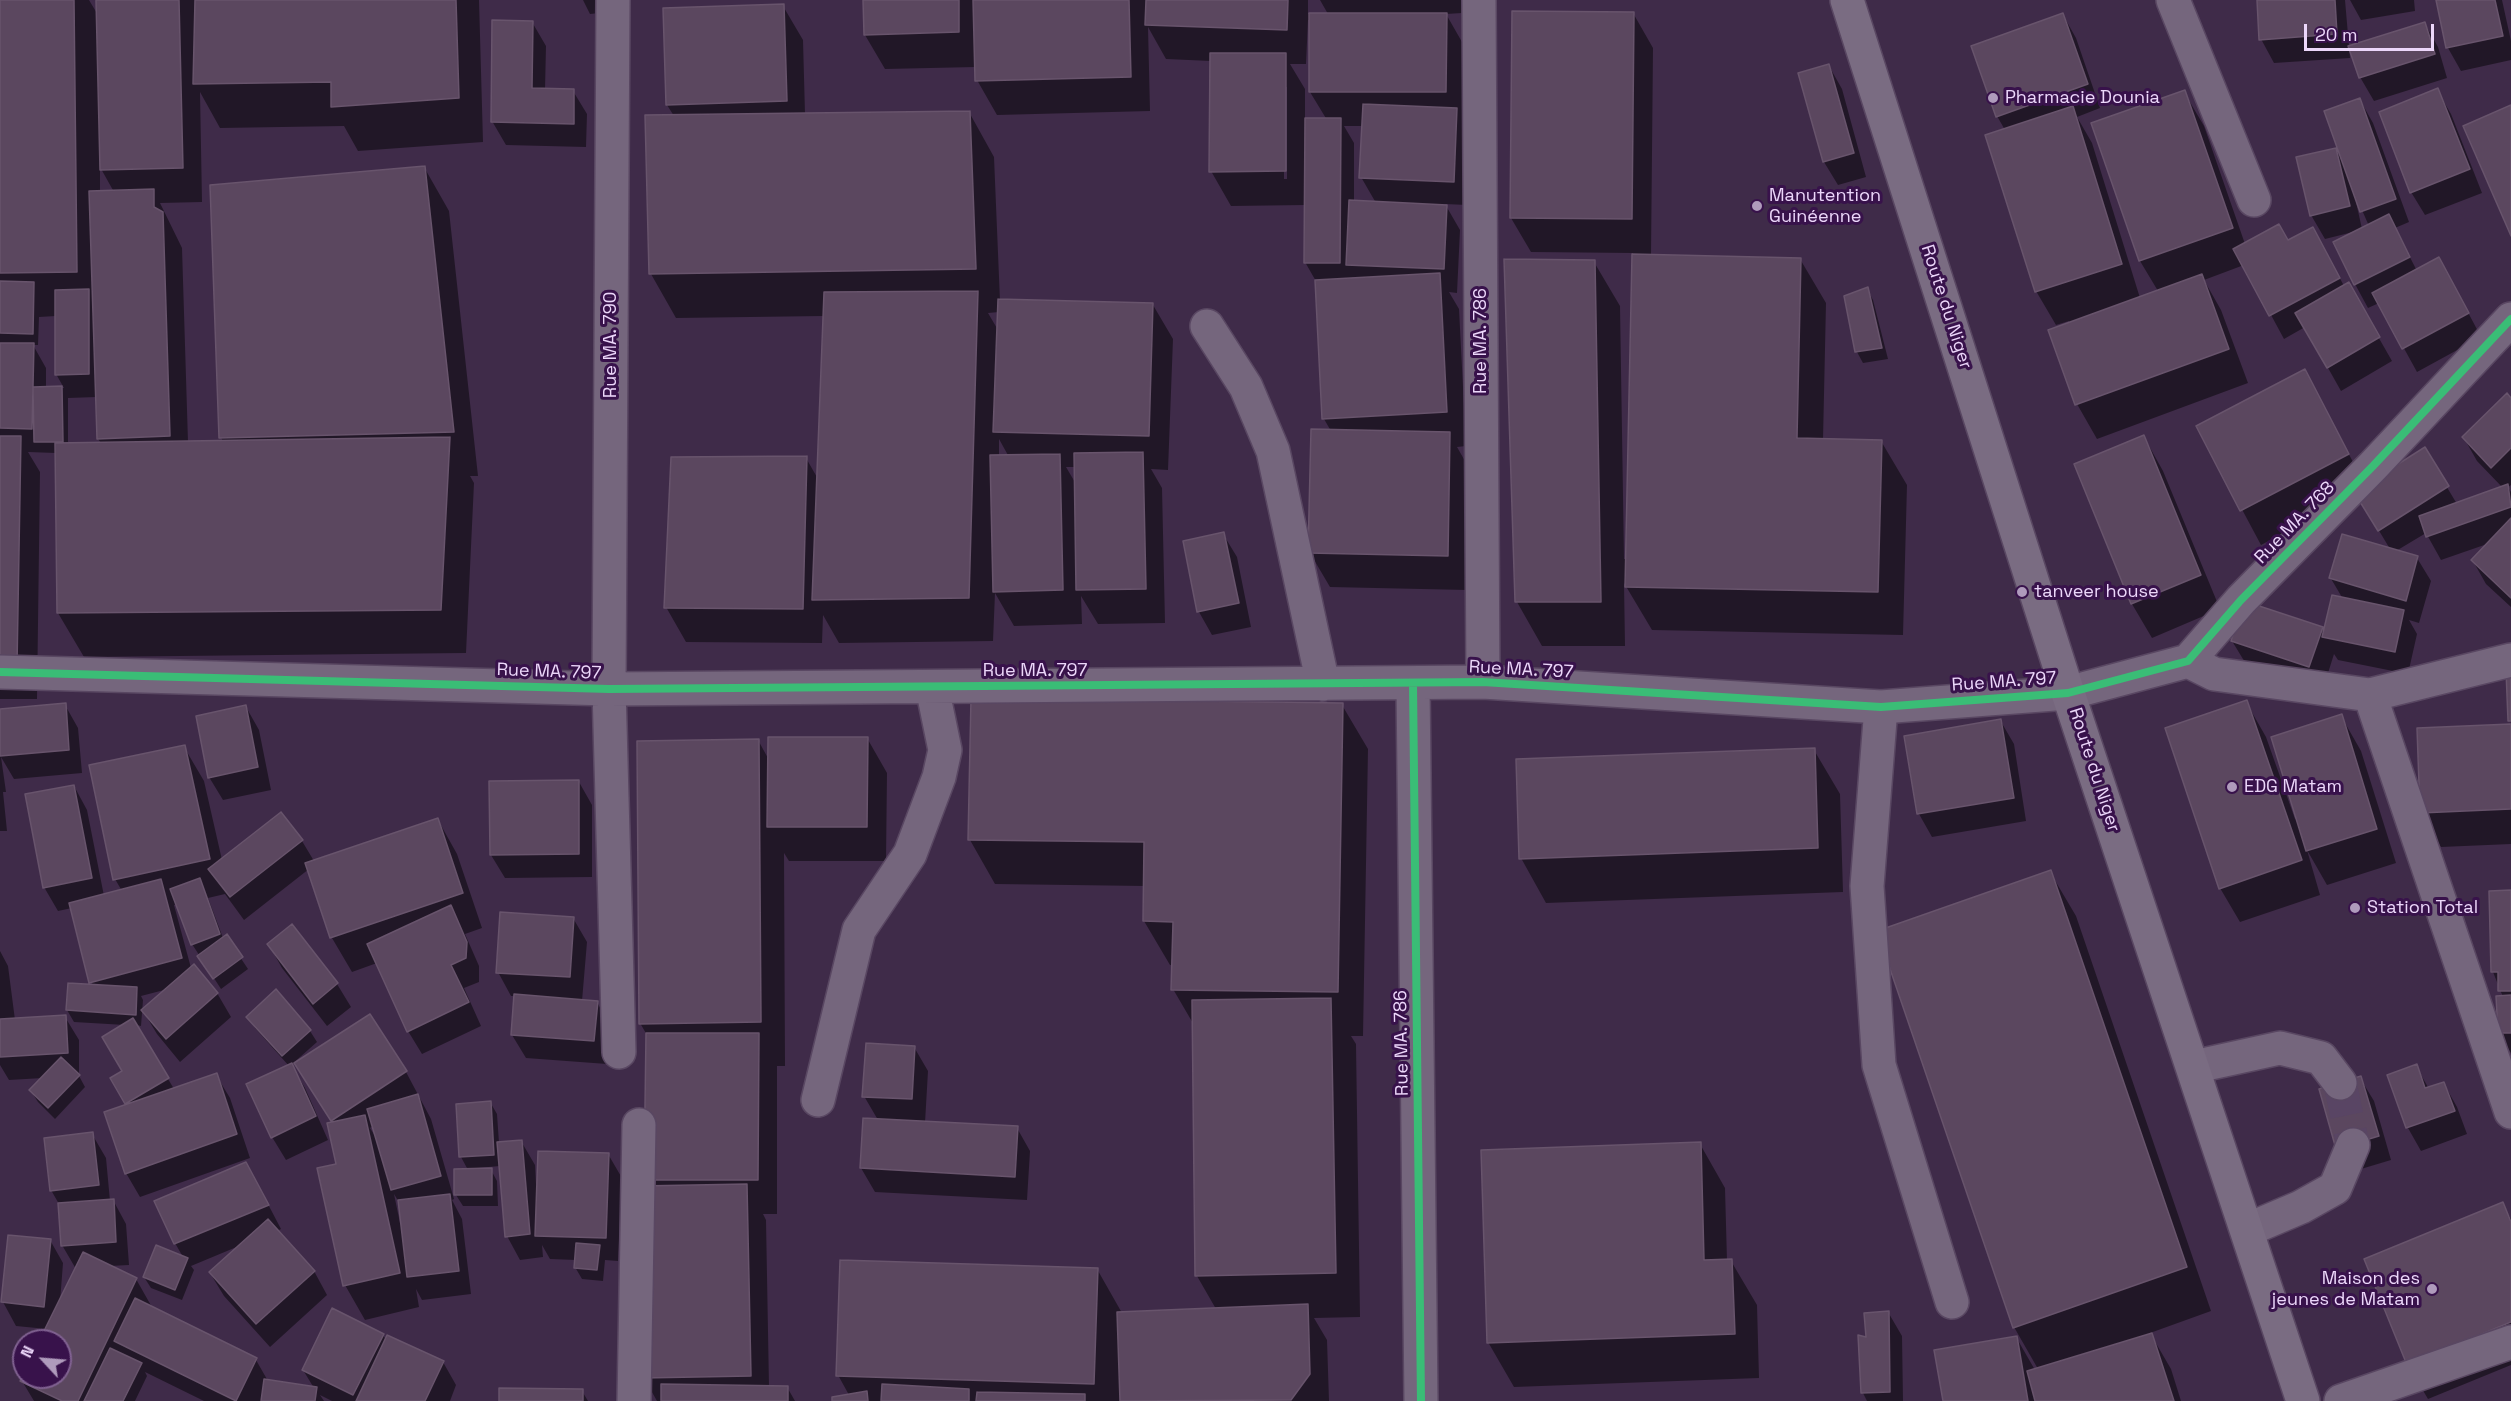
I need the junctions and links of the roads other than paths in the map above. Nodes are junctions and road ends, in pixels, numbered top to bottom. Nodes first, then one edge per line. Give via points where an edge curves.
1 (613, 0) edge
2 (1479, 0) edge
3 (1847, 0) edge
4 (2173, 0) edge
5 (2254, 200) dead end
6 (2511, 319) edge
7 (1207, 326) dead end
8 (2511, 660) edge
9 (2188, 661) junction
10 (0, 672) edge
11 (1483, 682) junction
12 (1323, 684) junction
13 (1413, 684) junction
14 (932, 687) junction
15 (609, 689) junction
16 (2068, 693) junction
17 (2370, 695) junction
18 (1881, 707) junction
19 (620, 1052) dead end
20 (2193, 1067) junction
21 (2340, 1083) tunnel mouth
22 (818, 1100) dead end
23 (2511, 1112) edge
24 (639, 1125) dead end
25 (2353, 1145) tunnel mouth
26 (2247, 1230) junction
27 (1952, 1302) dead end
28 (2511, 1342) edge
29 (634, 1401) edge
30 (1421, 1401) edge
31 (2303, 1401) edge
32 (2341, 1401) edge

1 - 15 street, Rue MA. 790
2 - 11 street, Rue MA. 786
3 - 16 main road, Route du Niger
4 - 5 street
6 - 9 street, Rue MA. 768 via 2241,600
7 - 12 street via 1246,387 1273,451
8 - 17 street
9 - 16 street
9 - 17 street via 2214,674
10 - 15 street, Rue MA. 797
11 - 13 street, Rue MA. 797
11 - 18 street, Rue MA. 797
12 - 13 street, Rue MA. 797
12 - 14 street, Rue MA. 797
13 - 30 street, Rue MA. 786
14 - 15 street, Rue MA. 797
14 - 22 street via 945,750 939,777 910,854 859,930
15 - 19 street, Rue MA. 790
16 - 18 street, Rue MA. 797
16 - 20 main road, Route du Niger
17 - 23 street
18 - 27 street via 1867,886 1879,1065
20 - 21 street via 2280,1048 2321,1058
20 - 26 main road, Route du Niger
24 - 29 street
25 - 26 street via 2335,1188
26 - 31 main road, Route du Niger
28 - 32 street

